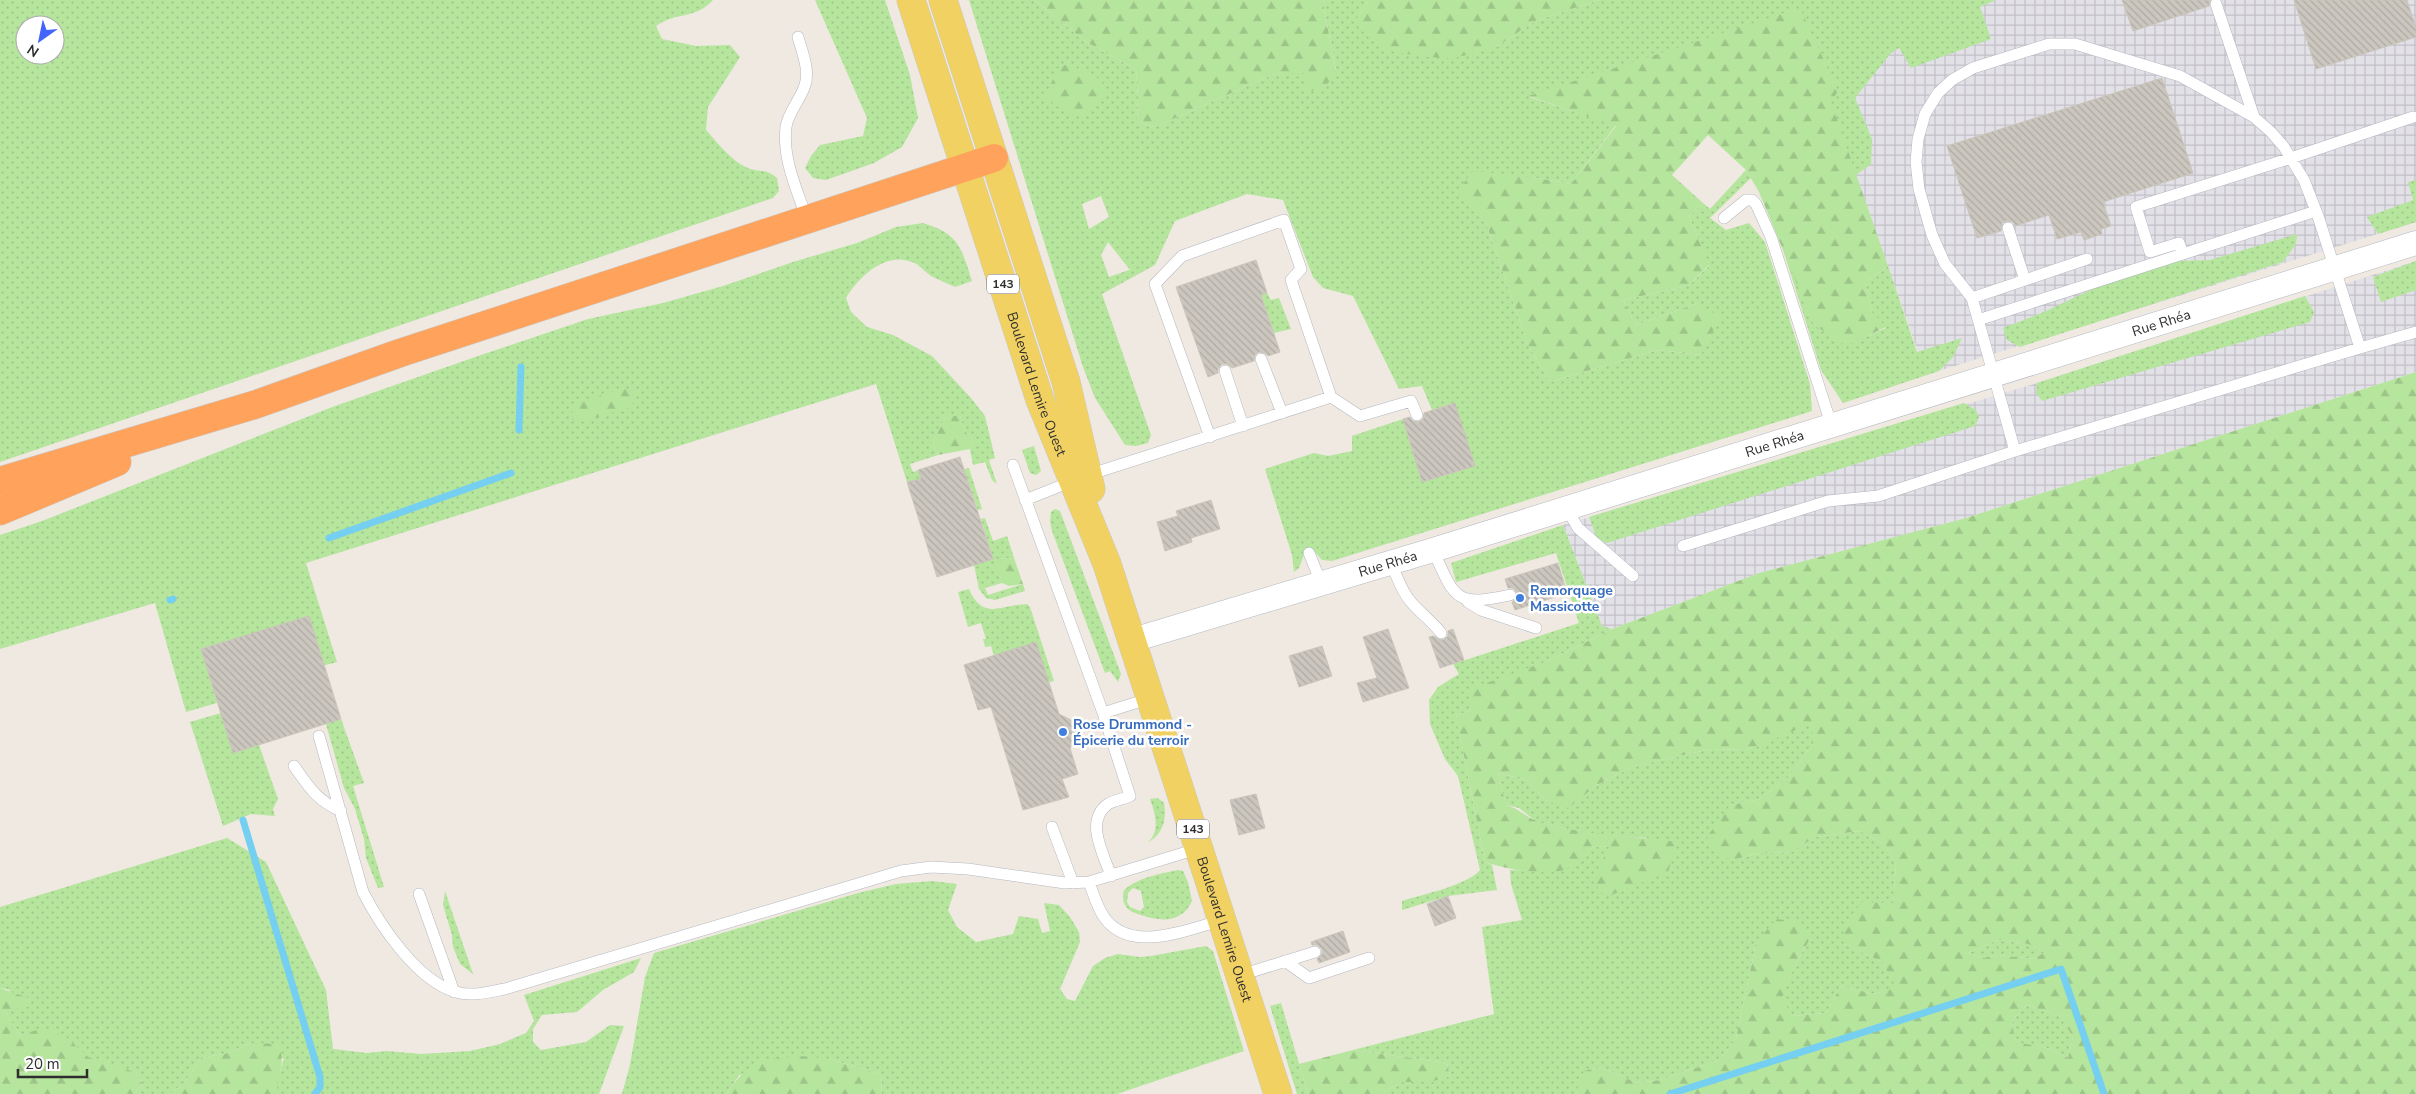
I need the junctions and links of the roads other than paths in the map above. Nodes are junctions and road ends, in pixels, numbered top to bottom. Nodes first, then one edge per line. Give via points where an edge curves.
1 (911, 0) edge
2 (944, 0) edge
3 (2216, 4) dead end
4 (798, 37) dead end
5 (2254, 117) junction
6 (2413, 117) dead end
7 (994, 158) junction
8 (2291, 158) junction
9 (964, 168) junction
10 (2316, 211) junction
11 (1724, 218) dead end
12 (807, 219) junction
13 (2008, 228) dead end
14 (2416, 244) edge
15 (2183, 254) junction
16 (2087, 259) dead end
17 (2334, 269) junction
18 (2025, 280) junction
19 (1972, 298) junction
20 (1978, 320) junction
21 (2416, 332) edge
22 (2360, 348) junction
23 (1261, 358) dead end
24 (1225, 371) dead end
25 (1994, 375) junction
26 (1331, 397) junction
27 (254, 405) junction
28 (1282, 413) junction
29 (1417, 415) dead end
30 (1242, 426) junction
31 (1832, 427) junction
32 (1210, 437) junction
33 (2015, 451) junction
34 (1013, 466) dead end
35 (1080, 478) junction
36 (0, 481) edge
37 (1025, 500) junction
38 (1567, 509) junction
39 (0, 511) edge
40 (1683, 546) dead end
41 (1433, 550) junction
42 (1309, 553) dead end
43 (1391, 563) junction
44 (1633, 576) dead end
45 (1322, 584) junction
46 (1510, 595) dead end
47 (1461, 598) junction
48 (1536, 628) dead end
49 (1441, 633) dead end
50 (1133, 640) junction
51 (1151, 698) junction
52 (1104, 713) junction
53 (319, 736) dead end
54 (294, 766) dead end
55 (340, 811) junction
56 (1052, 827) dead end
57 (1200, 848) junction
58 (1111, 876) junction
59 (1073, 882) junction
60 (1088, 882) junction
61 (419, 894) dead end
62 (1223, 920) junction
63 (1315, 952) dead end
64 (1369, 958) dead end
65 (1285, 961) junction
66 (1240, 975) junction
67 (454, 992) junction
68 (1278, 1094) edge

1 - 9 main road, Boulevard Lemire Ouest
2 - 7 main road, Boulevard Lemire Ouest / 143
3 - 5 lane
4 - 12 lane via 807,76 786,125 786,147 789,167
5 - 8 lane via 2271,132
5 - 19 lane via 2180,76 2075,44 2049,44 1973,68 1952,80 1925,114 1916,162 1919,190 1932,235 1945,264
6 - 8 lane
7 - 9 highway
7 - 35 main road, Boulevard Lemire Ouest / 143 via 1066,382
8 - 10 lane
8 - 15 lane via 2136,207 2150,252 2179,243
9 - 12 highway
9 - 35 main road, Boulevard Lemire Ouest / 143 via 1040,400
10 - 15 lane
10 - 17 lane
11 - 31 lane via 1746,200 1756,204 1771,237
12 - 27 highway via 400,353
13 - 18 lane
14 - 17 street, Rue Rhéa
15 - 20 lane
16 - 18 lane
17 - 22 lane
17 - 25 street, Rue Rhéa
18 - 19 lane
19 - 20 lane
20 - 25 lane
21 - 22 lane
22 - 33 lane
23 - 28 lane
24 - 30 lane
25 - 31 street, Rue Rhéa
25 - 33 lane
26 - 28 lane
26 - 29 lane via 1360,416 1411,401
26 - 32 lane via 1291,280 1301,269 1284,220 1182,256 1155,284
27 - 36 highway
27 - 39 highway
28 - 30 lane
30 - 32 lane
31 - 38 street, Rue Rhéa
32 - 35 lane
33 - 40 lane via 1878,496 1828,501
34 - 37 lane
35 - 37 lane
35 - 50 main road, Boulevard Lemire Ouest / 143
37 - 52 lane
38 - 41 street, Rue Rhéa
38 - 44 lane via 1578,528
41 - 43 street, Rue Rhéa
41 - 47 lane via 1450,588
42 - 45 lane
43 - 45 street, Rue Rhéa
43 - 49 lane via 1404,593
45 - 50 street, Rue Rhéa
46 - 47 lane via 1480,601
47 - 48 lane via 1481,610
50 - 51 main road, Boulevard Lemire Ouest / 143
51 - 52 lane
51 - 57 main road, Boulevard Lemire Ouest / 143
52 - 58 lane via 1130,796 1109,803 1097,819 1098,840
53 - 55 lane
54 - 55 lane via 323,803
55 - 67 lane via 363,892 372,911 391,940 417,967
56 - 59 lane
57 - 58 lane
57 - 62 main road, Boulevard Lemire Ouest / 143
58 - 60 lane
59 - 60 lane
59 - 67 lane via 1048,882 931,866 901,871 505,989 482,994
60 - 62 lane via 1104,916 1118,929 1133,936 1150,937
61 - 67 lane
62 - 66 main road, Boulevard Lemire Ouest / 143
63 - 65 lane
64 - 65 lane via 1310,978
65 - 66 lane
66 - 68 main road, Boulevard Lemire Ouest / 143

